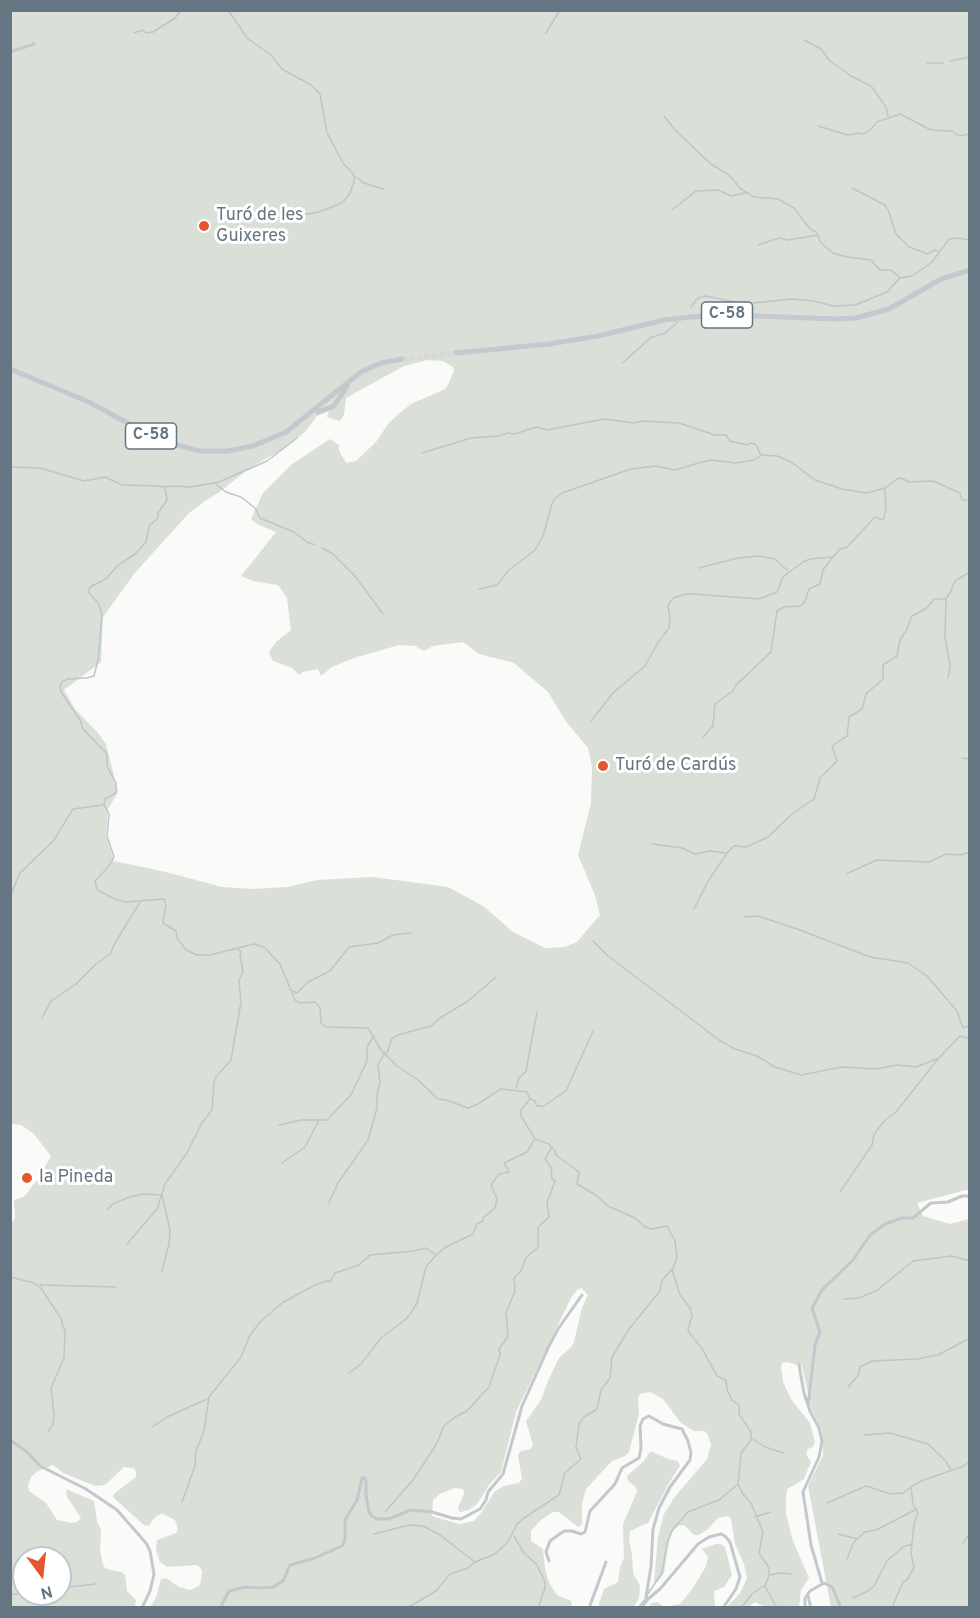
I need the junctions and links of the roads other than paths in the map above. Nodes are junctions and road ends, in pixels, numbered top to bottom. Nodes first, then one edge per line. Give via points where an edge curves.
1 (34, 44) dead end
2 (10, 52) edge
3 (969, 269) edge
4 (456, 353) tunnel mouth
5 (402, 359) tunnel mouth
6 (391, 362) junction
7 (10, 370) edge
8 (347, 386) junction
9 (333, 395) junction
10 (335, 402) junction
11 (309, 415) junction
12 (969, 1196) edge
13 (582, 1295) dead end
14 (799, 1365) dead end
15 (808, 1406) junction
16 (10, 1440) edge
17 (549, 1561) dead end
18 (606, 1562) dead end
19 (822, 1583) junction
20 (808, 1596) junction
21 (648, 1599) junction
22 (142, 1608) edge
23 (220, 1608) edge
24 (589, 1608) edge
25 (641, 1608) edge
26 (723, 1608) edge
27 (805, 1608) edge
28 (811, 1608) edge
29 (841, 1608) edge

1 - 2 street
3 - 4 main road, C-58 via 940,277 888,306 856,316 690,314 585,335
5 - 6 main road, C-58
6 - 8 main road, C-58 via 364,373
6 - 9 main road, C-58 via 361,372
7 - 10 main road, C-58 via 160,443 200,453 228,453 266,444
7 - 11 main road, C-58 via 89,402 161,441 200,451 253,446 286,432
8 - 10 main road, C-58
8 - 10 main road
9 - 10 main road
9 - 11 main road, C-58
10 - 11 main road
12 - 15 street via 932,1203 913,1218 885,1224 870,1235 855,1258 822,1290 812,1308 820,1332
13 - 23 street via 549,1346 522,1406 503,1474 480,1509 461,1519 411,1510 377,1519 369,1512 366,1481 362,1478 357,1500 345,1520 342,1546 290,1565 283,1581 273,1587 229,1591
14 - 15 street
15 - 19 street via 822,1442 803,1495
16 - 22 street via 40,1466 86,1488 117,1510 146,1543 153,1574
17 - 21 street via 546,1552 550,1541 564,1531 585,1532 590,1511 615,1484 622,1468 639,1458 641,1424 651,1417 682,1430 691,1455 659,1508 645,1592
18 - 24 street
19 - 20 street
19 - 29 street via 832,1587
20 - 27 street
20 - 28 street
21 - 25 street
21 - 26 street via 698,1544 721,1534 730,1542 740,1580

